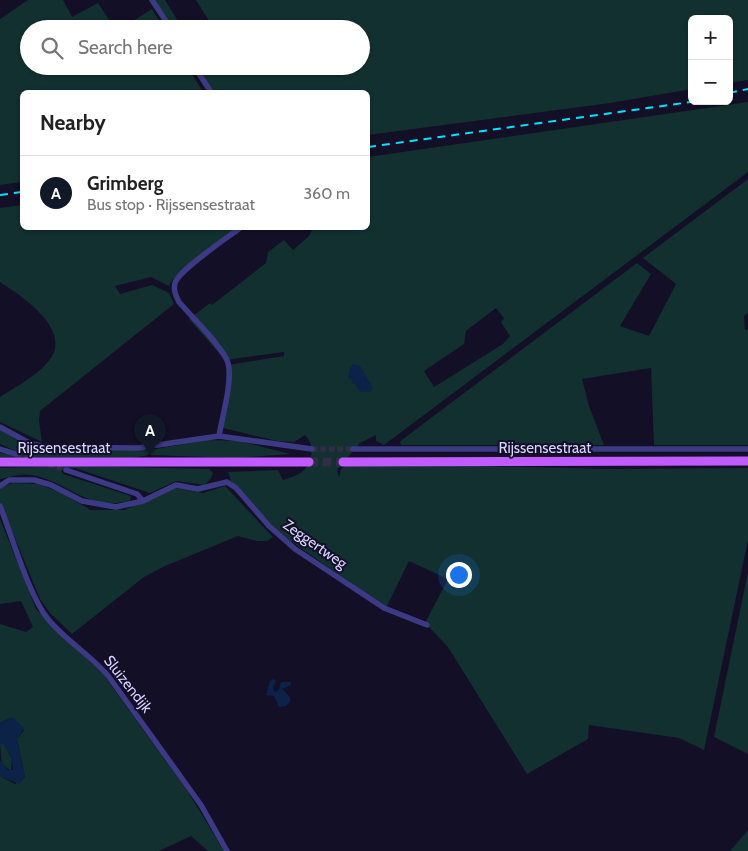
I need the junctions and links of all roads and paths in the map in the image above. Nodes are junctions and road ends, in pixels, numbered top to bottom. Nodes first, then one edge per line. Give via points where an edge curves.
1 (152, 0) edge
2 (164, 20) edge
3 (200, 75) edge
4 (210, 90) edge
5 (237, 230) edge
6 (0, 427) edge
7 (219, 436) junction
8 (0, 449) edge
9 (312, 449) tunnel mouth
10 (748, 449) edge
11 (353, 450) tunnel mouth
12 (16, 454) tunnel mouth
13 (748, 461) edge
14 (0, 462) edge
15 (309, 462) tunnel mouth
16 (343, 462) tunnel mouth
17 (66, 470) tunnel mouth
18 (0, 486) edge
19 (143, 501) junction
20 (0, 506) edge
21 (427, 625) dead end
22 (226, 851) edge

1 - 2 street
3 - 4 street
5 - 7 street via 182,272 174,292 228,362 229,376
6 - 7 street, Rijssensestraat via 31,444 50,446 137,448
7 - 9 street, Rijssensestraat
8 - 12 street
10 - 11 street, Rijssensestraat
13 - 16 main road, Rijssensestraat
14 - 15 main road, Rijssensestraat
17 - 19 street via 137,494
18 - 19 street via 15,478 34,480 101,506
19 - 21 street, Zeggertweg via 176,484 198,489 229,483 277,534 295,548 384,608
20 - 22 street, Sluizendijk via 43,612 109,677 201,805

